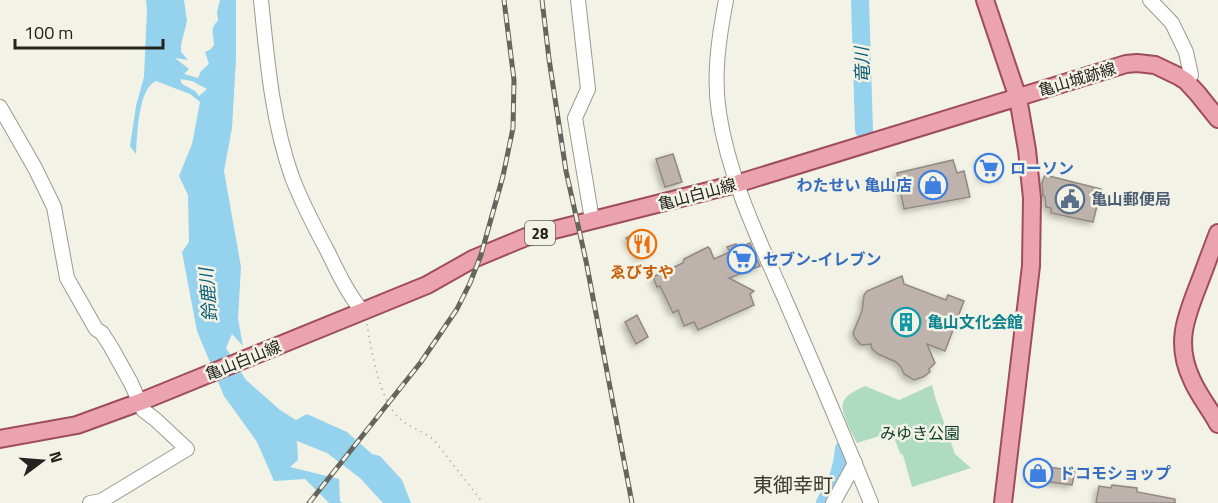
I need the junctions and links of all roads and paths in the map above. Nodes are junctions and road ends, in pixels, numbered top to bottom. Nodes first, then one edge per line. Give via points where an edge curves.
1 (261, 0) edge
2 (578, 0) edge
3 (726, 0) edge
4 (985, 0) edge
5 (1150, 0) edge
6 (1186, 81) junction
7 (1018, 98) junction
8 (0, 107) edge
9 (1218, 119) edge
10 (736, 184) junction
11 (592, 220) junction
12 (1218, 233) edge
13 (360, 313) junction
14 (143, 401) junction
15 (1218, 424) edge
16 (0, 439) edge
17 (855, 464) junction
18 (90, 503) edge
19 (483, 503) edge
20 (833, 503) edge
21 (871, 503) edge
22 (1003, 503) edge

1 - 13 street via 273,99 292,176
2 - 11 street via 588,89 574,118
3 - 10 street via 717,58 717,93
4 - 7 main road, 亀山城跡線
5 - 6 street via 1172,23 1186,52 1191,75
6 - 7 main road, 亀山城跡線 via 1155,65 1126,64
6 - 9 main road, 亀山城跡線
7 - 10 main road, 亀山白山線 / 28
7 - 22 main road via 1031,182 1032,243
8 - 14 street via 54,207 67,278
10 - 11 main road, 亀山白山線 / 28
10 - 17 street
11 - 13 main road, 亀山白山線 / 28 via 512,242
12 - 15 main road via 1185,321 1182,344 1191,379
13 - 14 main road, 亀山白山線 / 28
13 - 19 path via 366,320 382,389 393,409 434,440
14 - 16 main road, 亀山白山線 / 28 via 77,425
14 - 18 street via 143,410 187,449 101,501
17 - 20 street
17 - 21 street

